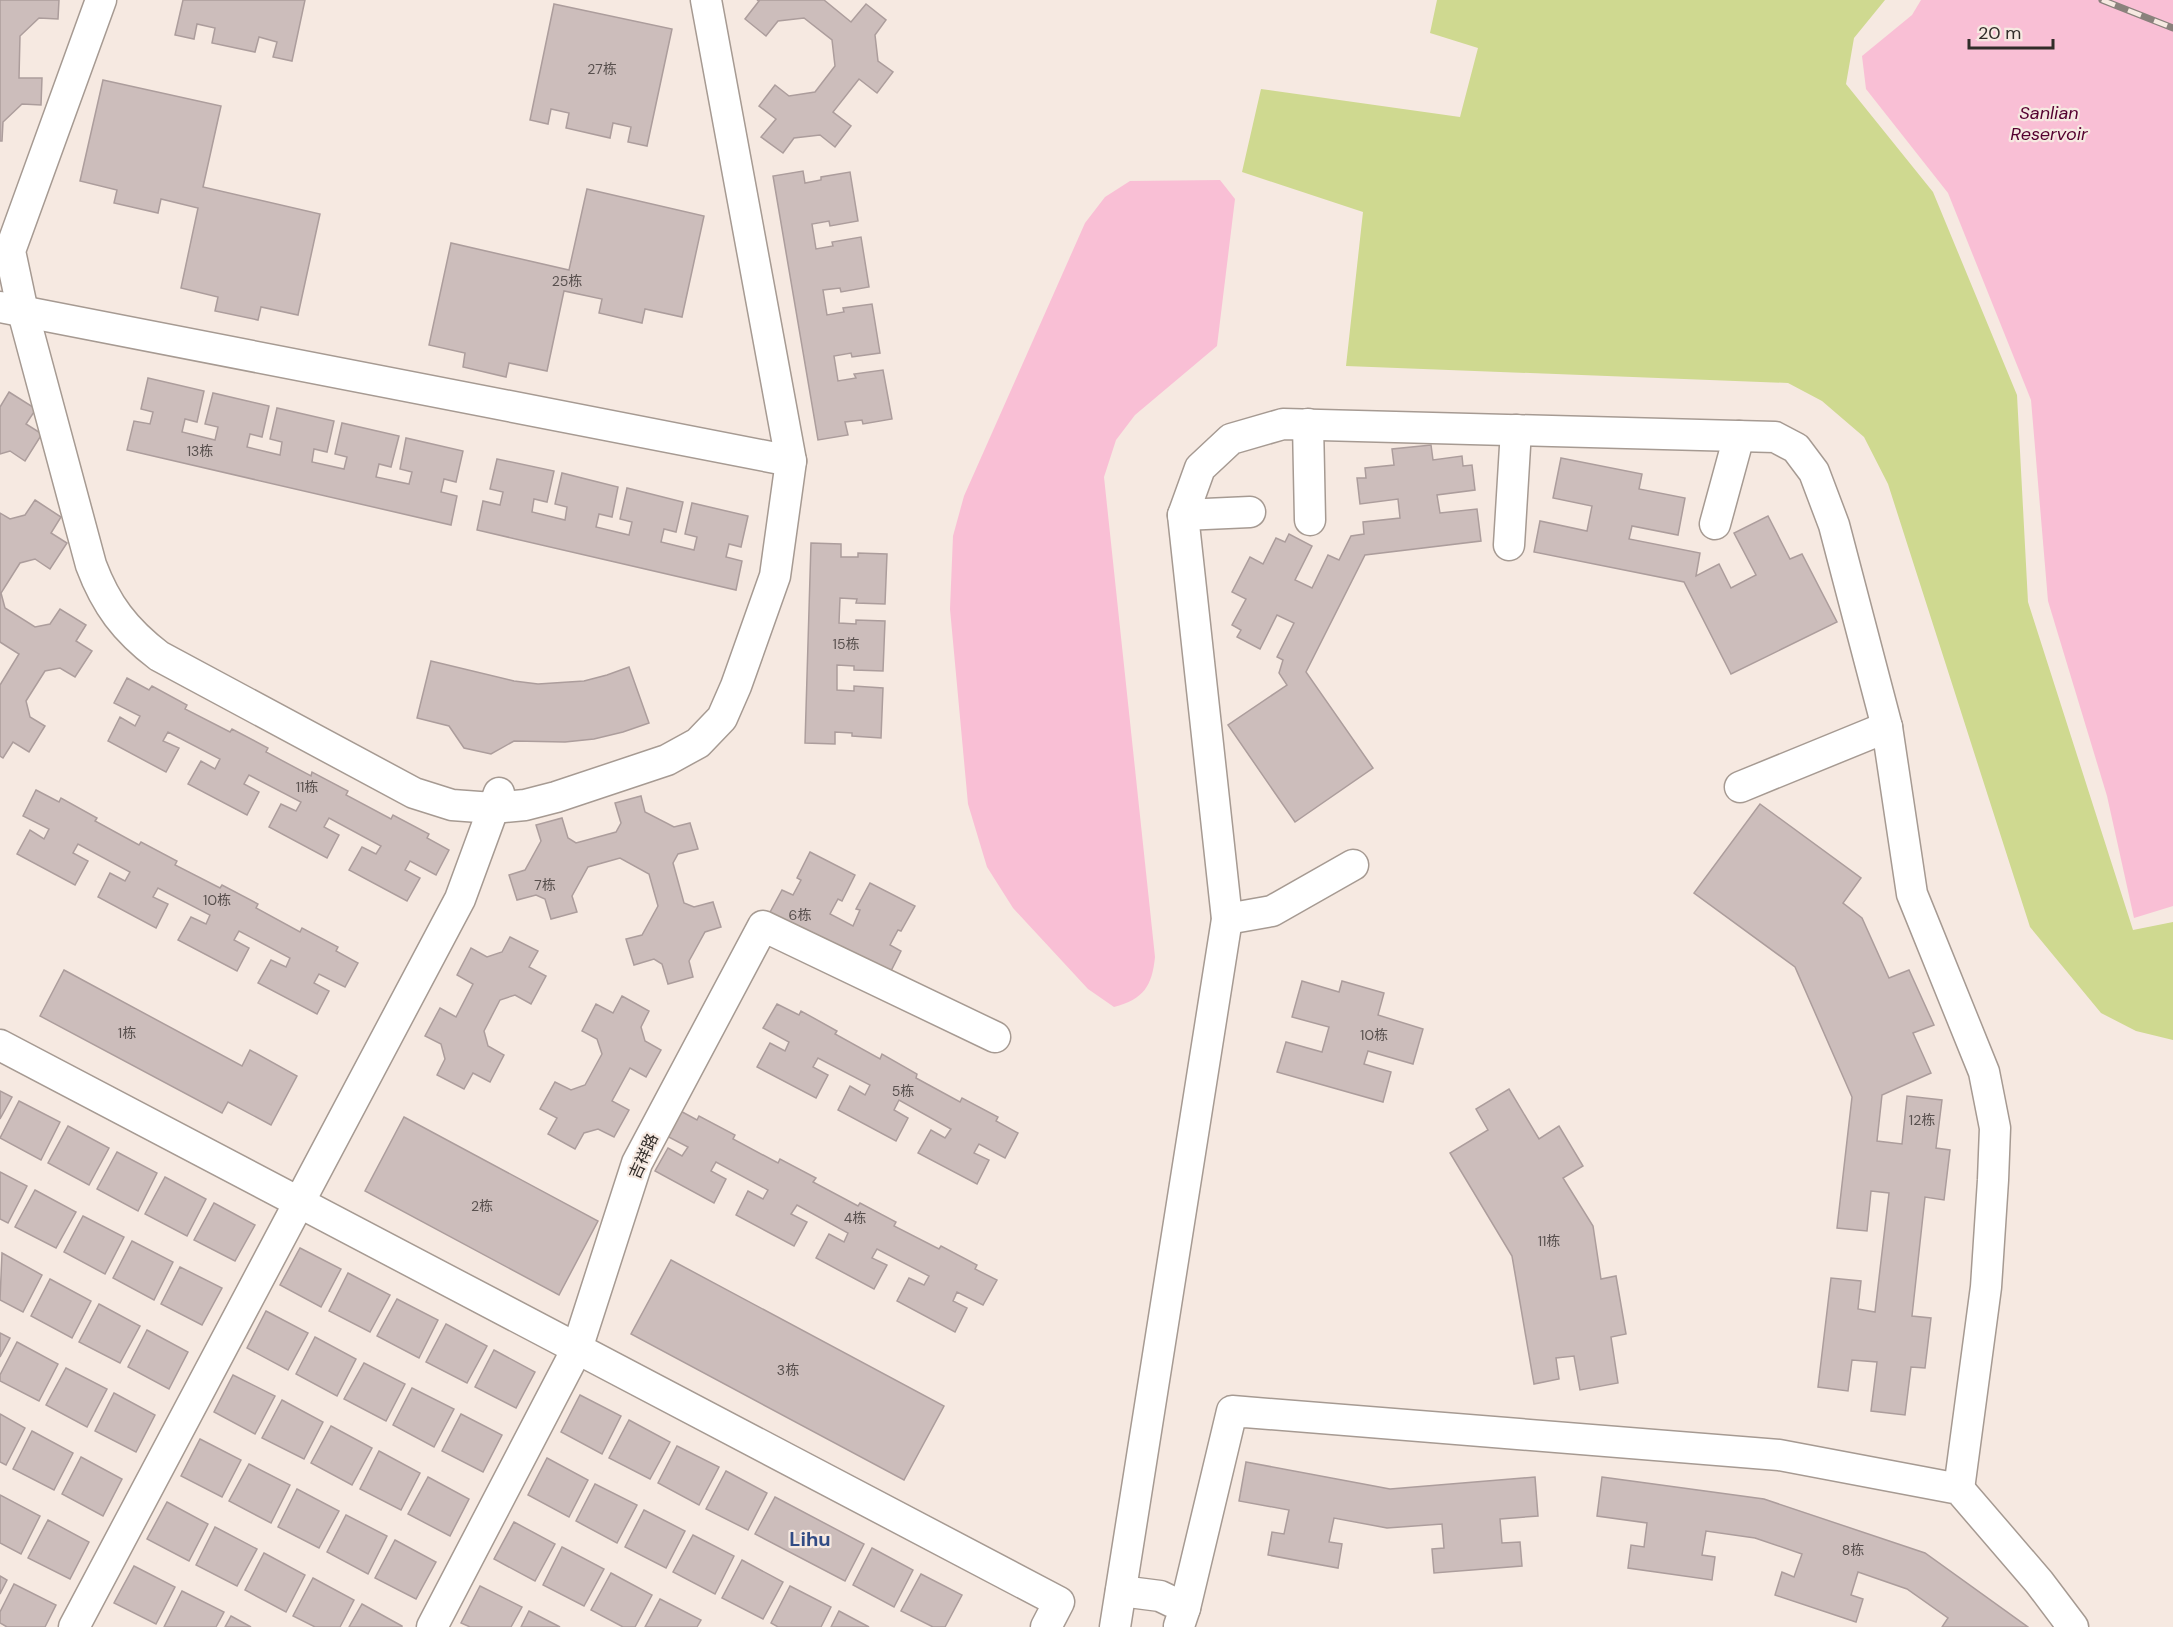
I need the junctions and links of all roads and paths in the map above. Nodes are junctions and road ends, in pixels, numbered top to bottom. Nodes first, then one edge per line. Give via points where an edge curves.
1 (101, 0) edge
2 (706, 0) edge
3 (12, 310) edge
4 (1308, 424) junction
5 (1516, 430) junction
6 (1739, 436) junction
7 (791, 461) junction
8 (1250, 512) dead end
9 (1183, 514) junction
10 (1310, 520) dead end
11 (1715, 524) dead end
12 (1509, 545) dead end
13 (1887, 727) junction
14 (1740, 787) dead end
15 (496, 801) junction
16 (1353, 865) dead end
17 (1227, 919) junction
18 (995, 1037) dead end
19 (0, 1045) edge
20 (299, 1203) junction
21 (577, 1349) junction
22 (1959, 1489) junction
23 (1121, 1590) junction
24 (1182, 1617) edge
25 (74, 1627) edge
26 (432, 1627) edge
27 (1046, 1627) edge
28 (1115, 1627) edge
29 (2073, 1627) edge

1 - 3 street via 10,251
2 - 7 street
3 - 7 street
3 - 15 street via 91,565 106,600 129,631 159,656 414,793 452,805
4 - 5 street
4 - 9 street via 1283,424 1231,439 1200,468
4 - 10 street
5 - 6 street
5 - 12 street
6 - 11 street
6 - 13 street via 1775,437 1796,448 1814,472 1834,525
7 - 15 street via 775,576 722,718 698,743 667,760 525,805
8 - 9 street
9 - 17 street
13 - 14 street
13 - 22 street via 1912,894 1984,1072 1995,1128 1986,1287
15 - 20 street via 460,899
16 - 17 street via 1272,911
17 - 23 street
18 - 21 street, 吉祥路 via 763,926 637,1163
19 - 20 street
20 - 21 street
20 - 25 street
21 - 26 street, 吉祥路
21 - 27 street via 1059,1602
22 - 24 street via 1779,1455 1232,1411
22 - 29 street
23 - 24 street via 1160,1596
23 - 28 street

